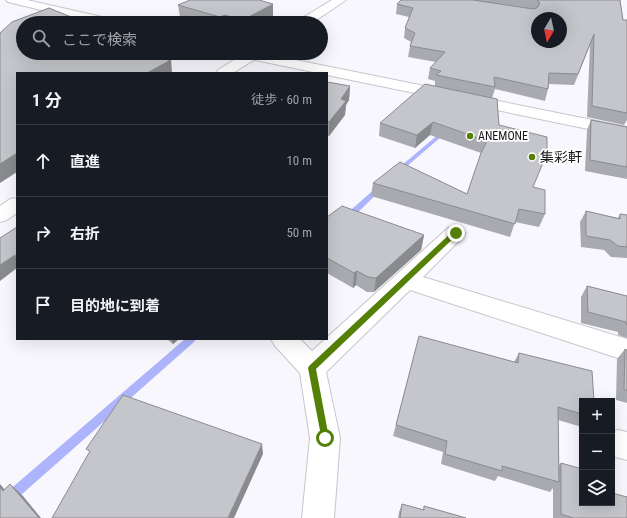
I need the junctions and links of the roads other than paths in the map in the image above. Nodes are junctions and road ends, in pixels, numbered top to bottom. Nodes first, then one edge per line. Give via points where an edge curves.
1 (12, 0) edge
2 (340, 0) edge
3 (81, 16) edge
4 (314, 16) edge
5 (241, 60) edge
6 (278, 60) edge
7 (224, 72) edge
8 (627, 132) edge
9 (16, 205) edge
10 (0, 215) edge
11 (456, 233) dead end
12 (406, 280) junction
13 (285, 340) edge
14 (627, 350) edge
15 (312, 368) junction
16 (318, 518) edge

1 - 3 street
2 - 4 street
5 - 7 street
6 - 8 street
9 - 10 street
11 - 12 street
12 - 14 street
12 - 15 street
13 - 15 street
15 - 16 street via 325,438

